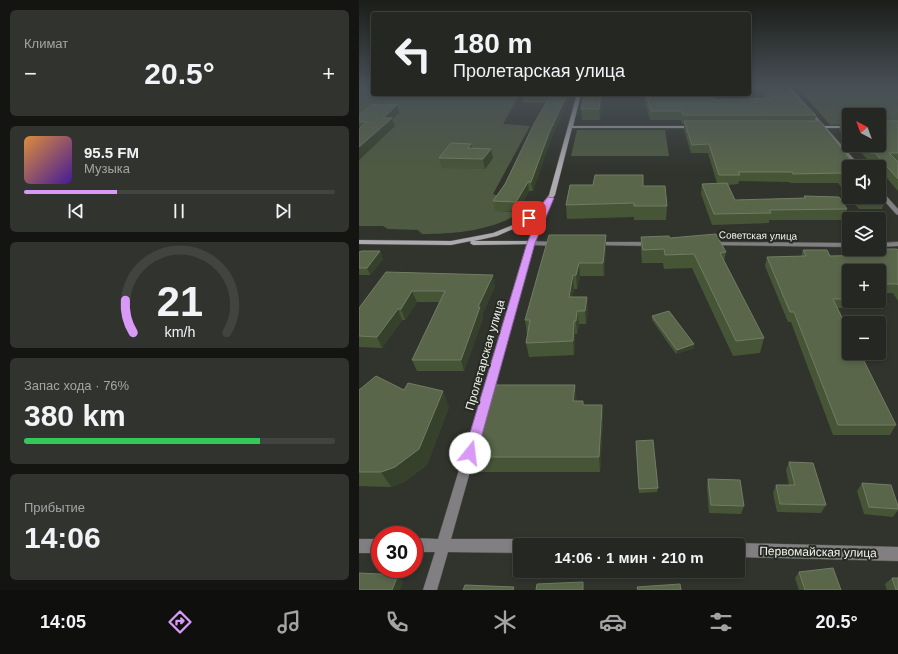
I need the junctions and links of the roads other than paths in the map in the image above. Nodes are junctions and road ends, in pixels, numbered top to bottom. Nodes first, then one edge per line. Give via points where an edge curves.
1 (573, 116) edge
2 (813, 116) edge
3 (570, 127) junction
4 (703, 127) edge
5 (806, 127) edge
6 (823, 127) junction
7 (842, 127) edge
8 (852, 160) edge
9 (551, 198) junction
10 (886, 199) edge
11 (898, 213) edge
12 (359, 242) edge
13 (451, 243) junction
14 (531, 243) junction
15 (564, 244) edge
16 (587, 244) edge
17 (656, 244) edge
18 (703, 244) edge
19 (898, 244) edge
20 (842, 245) edge
21 (886, 245) edge
22 (423, 545) edge
23 (444, 545) junction
24 (359, 546) edge
25 (371, 546) edge
26 (513, 546) edge
27 (745, 550) edge
28 (898, 554) edge
29 (430, 590) edge

1 - 3 main road, Пролетарская улица
2 - 6 street
3 - 4 main road
3 - 9 main road, Пролетарская улица
5 - 6 main road
6 - 7 main road
6 - 8 street
9 - 13 main road via 533,216 520,224 495,235
9 - 14 main road, Пролетарская улица
10 - 11 street
12 - 13 main road
13 - 14 main road
14 - 15 street
14 - 23 street, Пролетарская улица
16 - 17 street
18 - 20 street, Советская улица
19 - 21 street
22 - 23 street
23 - 26 street
23 - 29 street, Пролетарская улица
24 - 25 street
27 - 28 street, Первомайская улица

